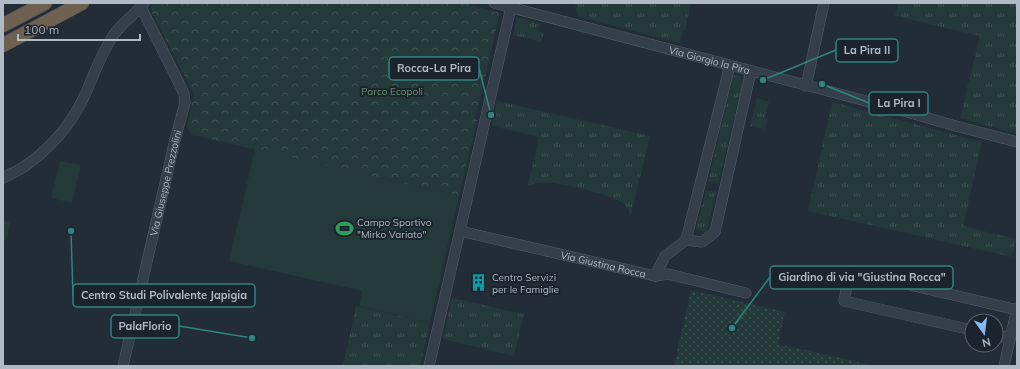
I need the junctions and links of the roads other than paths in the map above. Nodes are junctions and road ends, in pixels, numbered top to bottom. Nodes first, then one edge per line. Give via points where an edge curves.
1 (45, 3) edge
2 (82, 3) edge
3 (494, 3) edge
4 (824, 3) edge
5 (142, 5) edge
6 (511, 7) junction
7 (3, 25) edge
8 (3, 45) edge
9 (730, 66) junction
10 (751, 71) junction
11 (806, 86) junction
12 (1017, 142) edge
13 (3, 178) edge
14 (460, 231) junction
15 (686, 240) junction
16 (655, 276) junction
17 (746, 293) dead end
18 (1017, 309) edge
19 (964, 328) edge
20 (1004, 337) edge
21 (1010, 338) junction
22 (123, 366) edge
23 (429, 366) edge
24 (1004, 366) edge

1 - 7 highway
2 - 8 highway
3 - 6 street, Via Giorgio la Pira
4 - 11 street
5 - 13 street via 113,36 72,118 50,146 24,167
5 - 22 street, Via Giuseppe Prezzolini via 184,94 184,103
6 - 9 street, Via Giorgio la Pira
6 - 14 street
9 - 10 street, Via Giorgio la Pira
9 - 15 street
10 - 11 street, Via Giorgio la Pira
10 - 15 street via 715,232 702,242
11 - 12 street, Via Giorgio la Pira
14 - 16 street, Via Giustina Rocca
14 - 23 street
15 - 16 street via 665,256
16 - 17 street, Via Giustina Rocca via 668,274
18 - 19 street via 850,271 844,301
18 - 21 street
20 - 21 street
21 - 24 street

